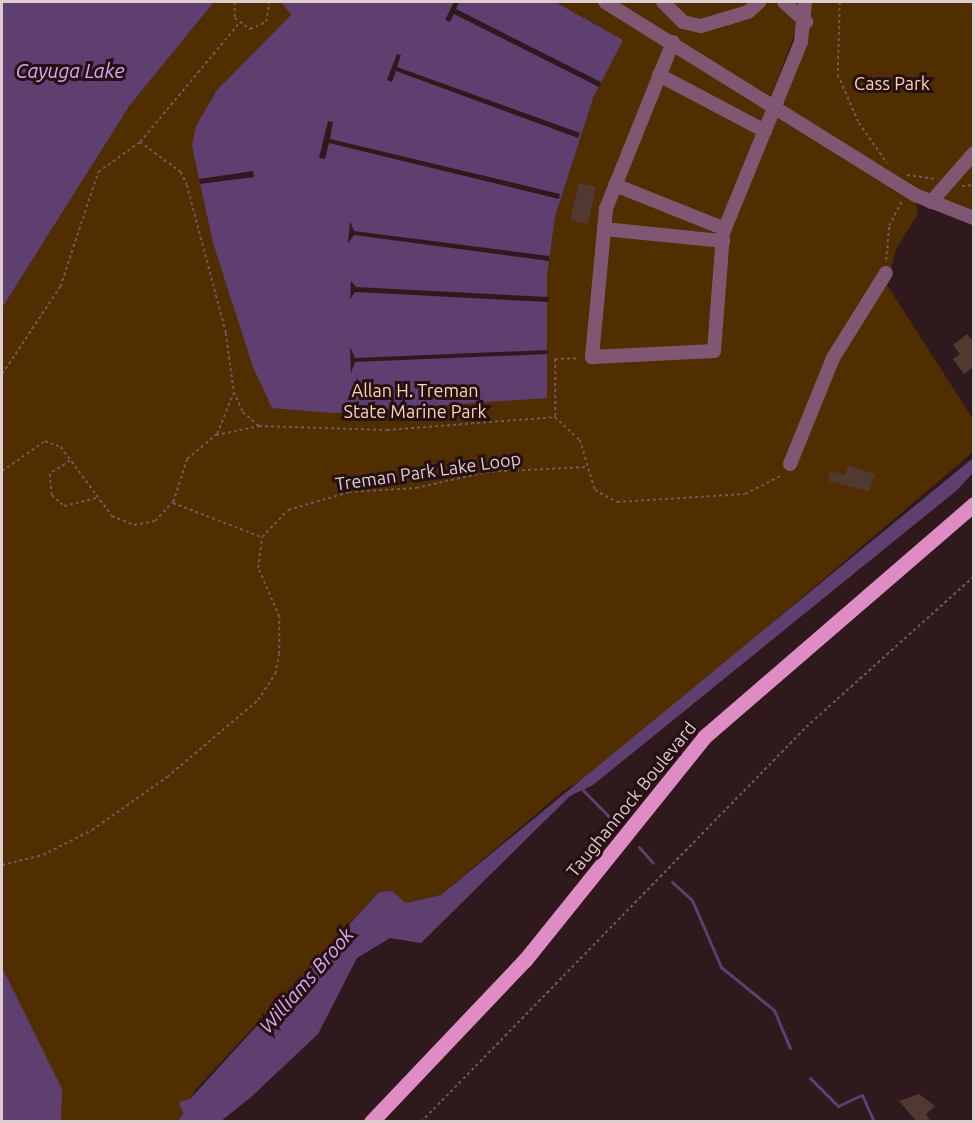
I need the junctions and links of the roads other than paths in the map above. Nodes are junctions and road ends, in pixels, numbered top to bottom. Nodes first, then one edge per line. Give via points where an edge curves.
1 (605, 2) edge
2 (663, 2) edge
3 (759, 2) edge
4 (784, 2) edge
5 (805, 2) edge
6 (806, 22) junction
7 (673, 42) junction
8 (660, 75) junction
9 (776, 104) junction
10 (765, 131) junction
11 (974, 153) edge
12 (615, 185) junction
13 (931, 202) junction
14 (974, 218) edge
15 (604, 229) junction
16 (724, 235) junction
17 (886, 273) road end
18 (790, 464) road end
19 (974, 504) edge
20 (371, 1122) edge

1 - 7 street
2 - 3 street via 684,22 701,26 741,15
4 - 6 street
5 - 6 street
6 - 9 street
7 - 8 street
7 - 9 street
8 - 10 street
8 - 12 street
9 - 10 street
9 - 13 street
10 - 16 street
11 - 13 street
12 - 15 street
12 - 16 street
13 - 14 street
15 - 16 street
15 - 16 street via 592,357 714,351
17 - 18 street via 833,358
19 - 20 main road, Taughannock Boulevard via 704,737 525,960

